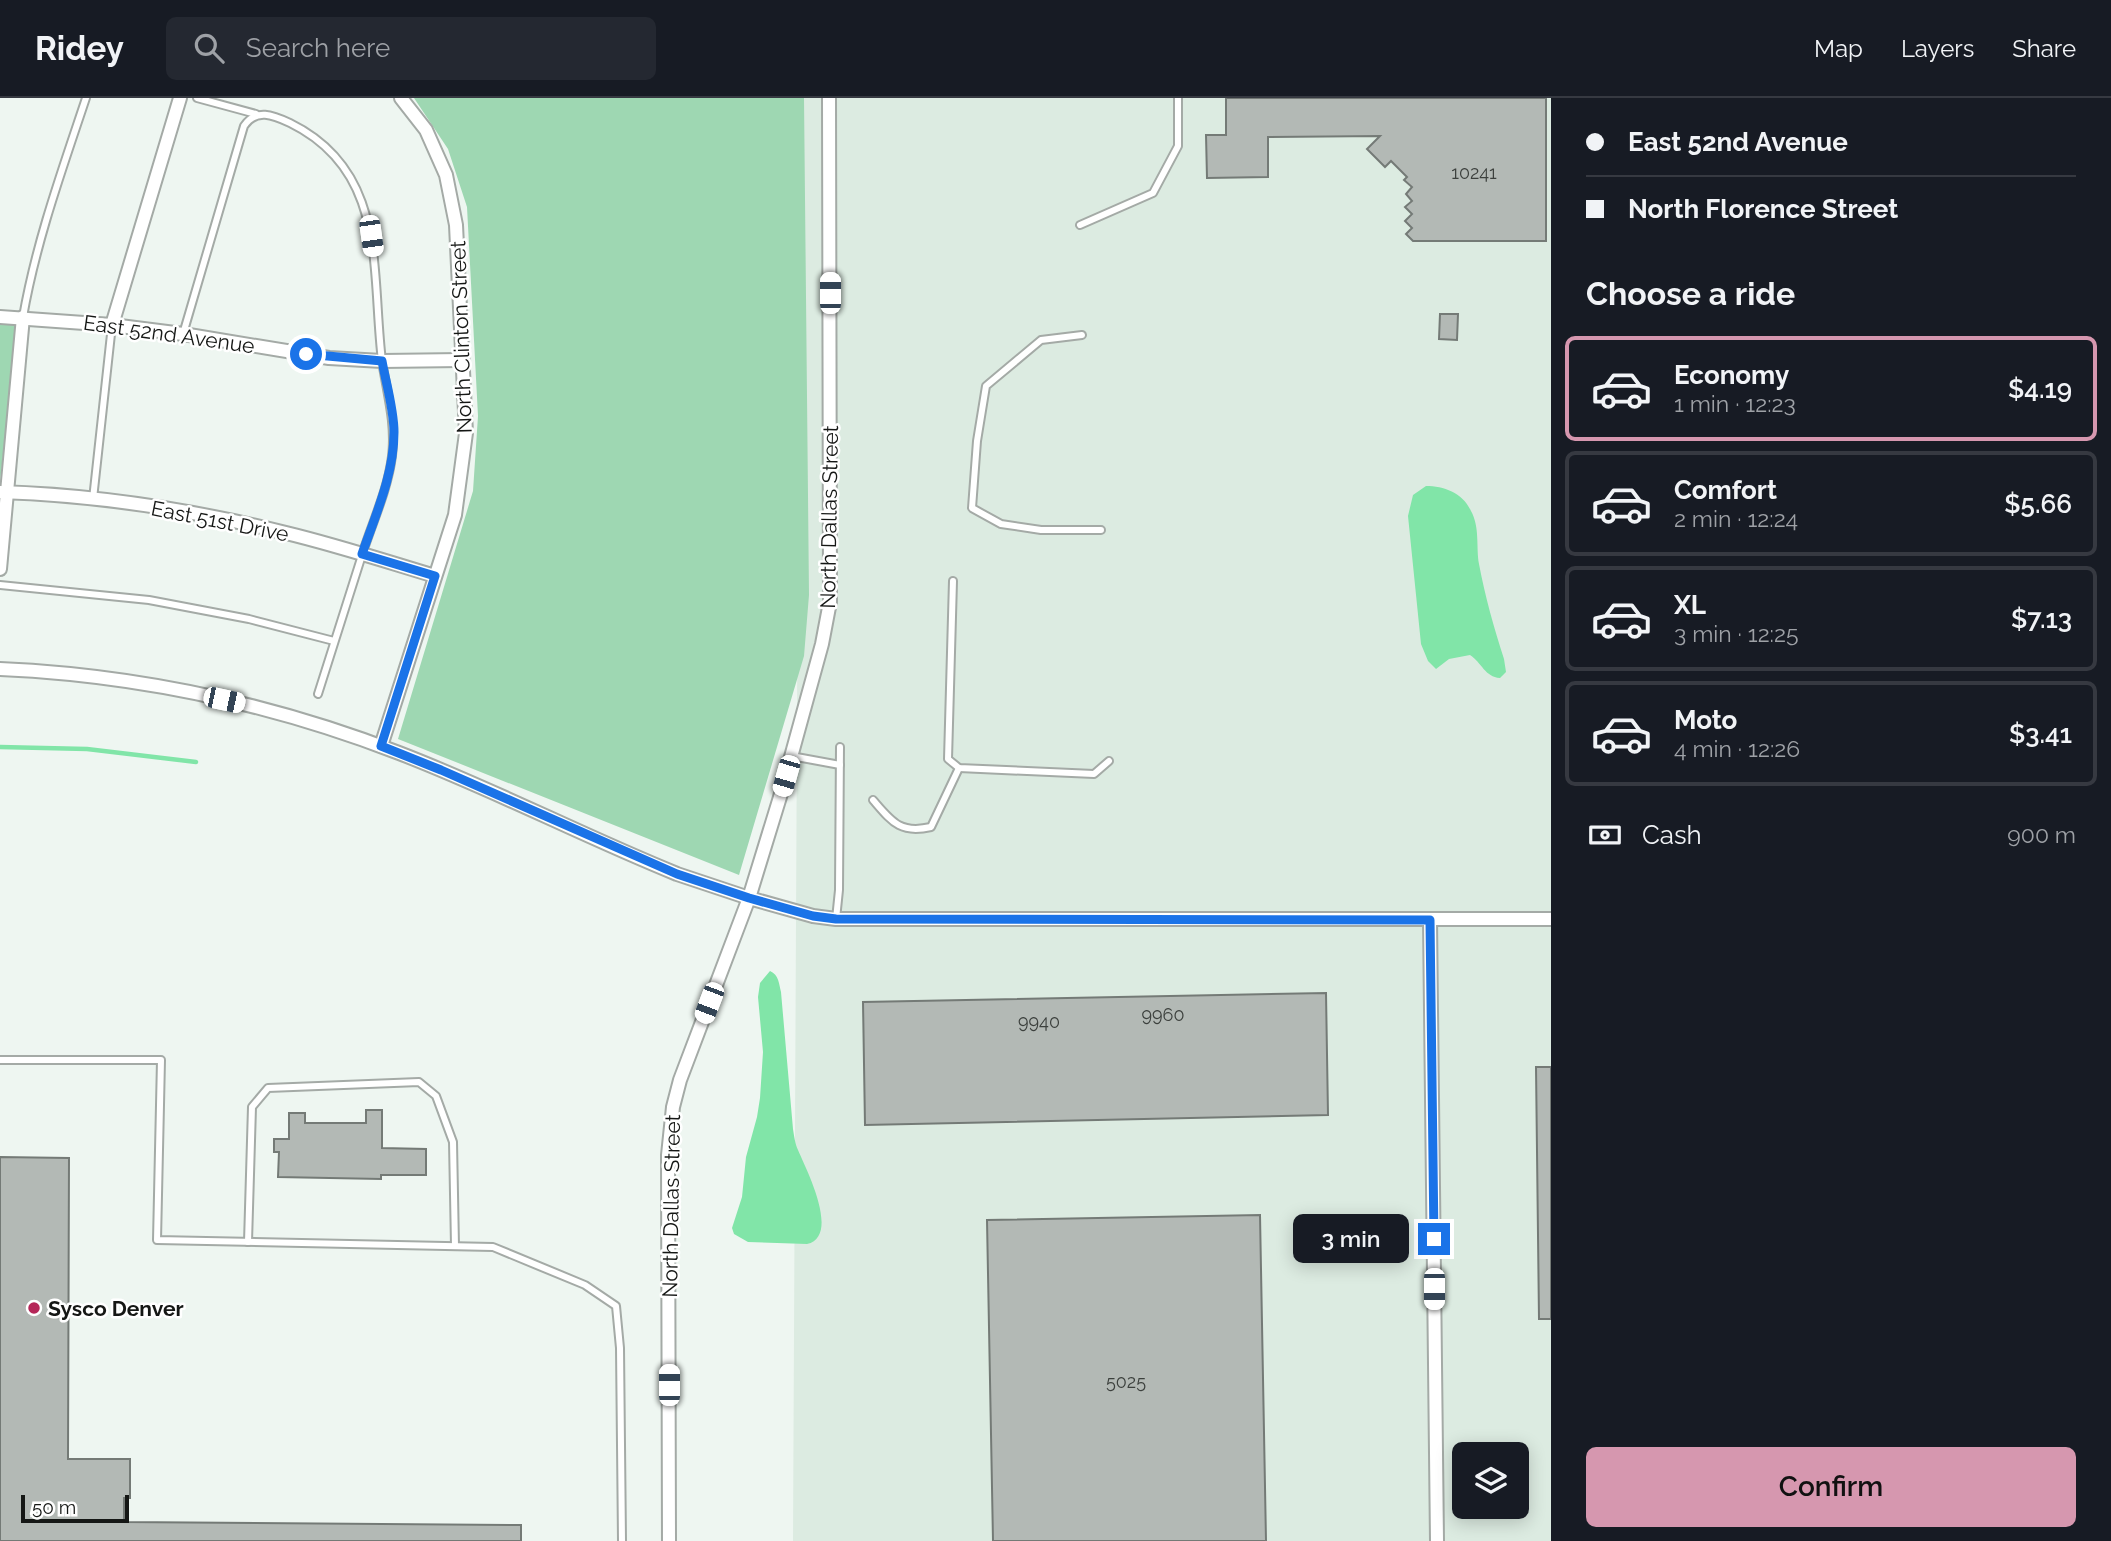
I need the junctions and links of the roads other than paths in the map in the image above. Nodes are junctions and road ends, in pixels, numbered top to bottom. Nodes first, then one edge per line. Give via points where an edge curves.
1 (86, 98) edge
2 (180, 98) edge
3 (197, 98) edge
4 (401, 98) edge
5 (829, 98) edge
6 (1178, 98) edge
7 (256, 114) junction
8 (1080, 225) dead end
9 (0, 317) edge
10 (23, 317) junction
11 (112, 325) junction
12 (183, 334) junction
13 (1082, 335) dead end
14 (462, 360) junction
15 (382, 361) junction
16 (4, 492) edge
17 (93, 499) junction
18 (1101, 530) dead end
19 (362, 554) junction
20 (0, 569) edge
21 (435, 576) junction
22 (953, 581) dead end
23 (0, 585) edge
24 (334, 641) junction
25 (0, 669) edge
26 (318, 694) dead end
27 (381, 746) junction
28 (840, 747) dead end
29 (791, 757) junction
30 (1109, 761) dead end
31 (839, 765) junction
32 (959, 768) junction
33 (873, 800) dead end
34 (749, 898) junction
35 (836, 919) junction
36 (1551, 919) edge
37 (1430, 920) junction
38 (0, 1060) edge
39 (248, 1242) junction
40 (455, 1246) junction
41 (622, 1541) edge
42 (669, 1541) edge
43 (1437, 1541) edge

1 - 10 lane via 34,261
2 - 11 street
3 - 7 lane
4 - 14 street, North Clinton Street via 426,130 446,175 456,225
5 - 29 street, North Dallas Street via 831,587 825,631
6 - 8 lane via 1178,146 1153,193
7 - 12 lane via 244,126
7 - 15 lane via 290,123 328,149 360,194 369,220
9 - 10 street, East 52nd Avenue
10 - 11 street, East 52nd Avenue
10 - 16 street
11 - 12 street, East 52nd Avenue
11 - 17 lane
12 - 15 street, East 52nd Avenue via 329,358
13 - 18 lane via 1041,340 986,386 972,508 1001,524 1041,530
14 - 15 street, East 52nd Avenue
14 - 21 street, North Clinton Street via 466,433 455,515
15 - 19 lane via 394,429 392,456
16 - 17 street, East 51st Drive
16 - 20 street
17 - 19 street, East 51st Drive via 283,532
19 - 21 street, East 51st Drive
19 - 24 lane
21 - 27 street, North Clinton Street
22 - 32 lane via 948,759
23 - 24 lane via 162,602
24 - 26 lane
25 - 27 street via 185,692 280,714
27 - 34 street via 661,868
28 - 31 lane
29 - 31 lane
29 - 34 street, North Dallas Street
30 - 32 lane via 1094,774
31 - 35 lane
32 - 33 lane via 931,827 918,830 895,825
34 - 35 street
34 - 42 street, North Dallas Street via 680,1080 670,1120
35 - 37 street
36 - 37 street
37 - 43 street
38 - 39 lane via 161,1060 157,1240
39 - 40 lane
39 - 40 lane via 252,1107 268,1088 419,1082 436,1096 453,1142
40 - 41 lane via 493,1247 585,1285 616,1306

